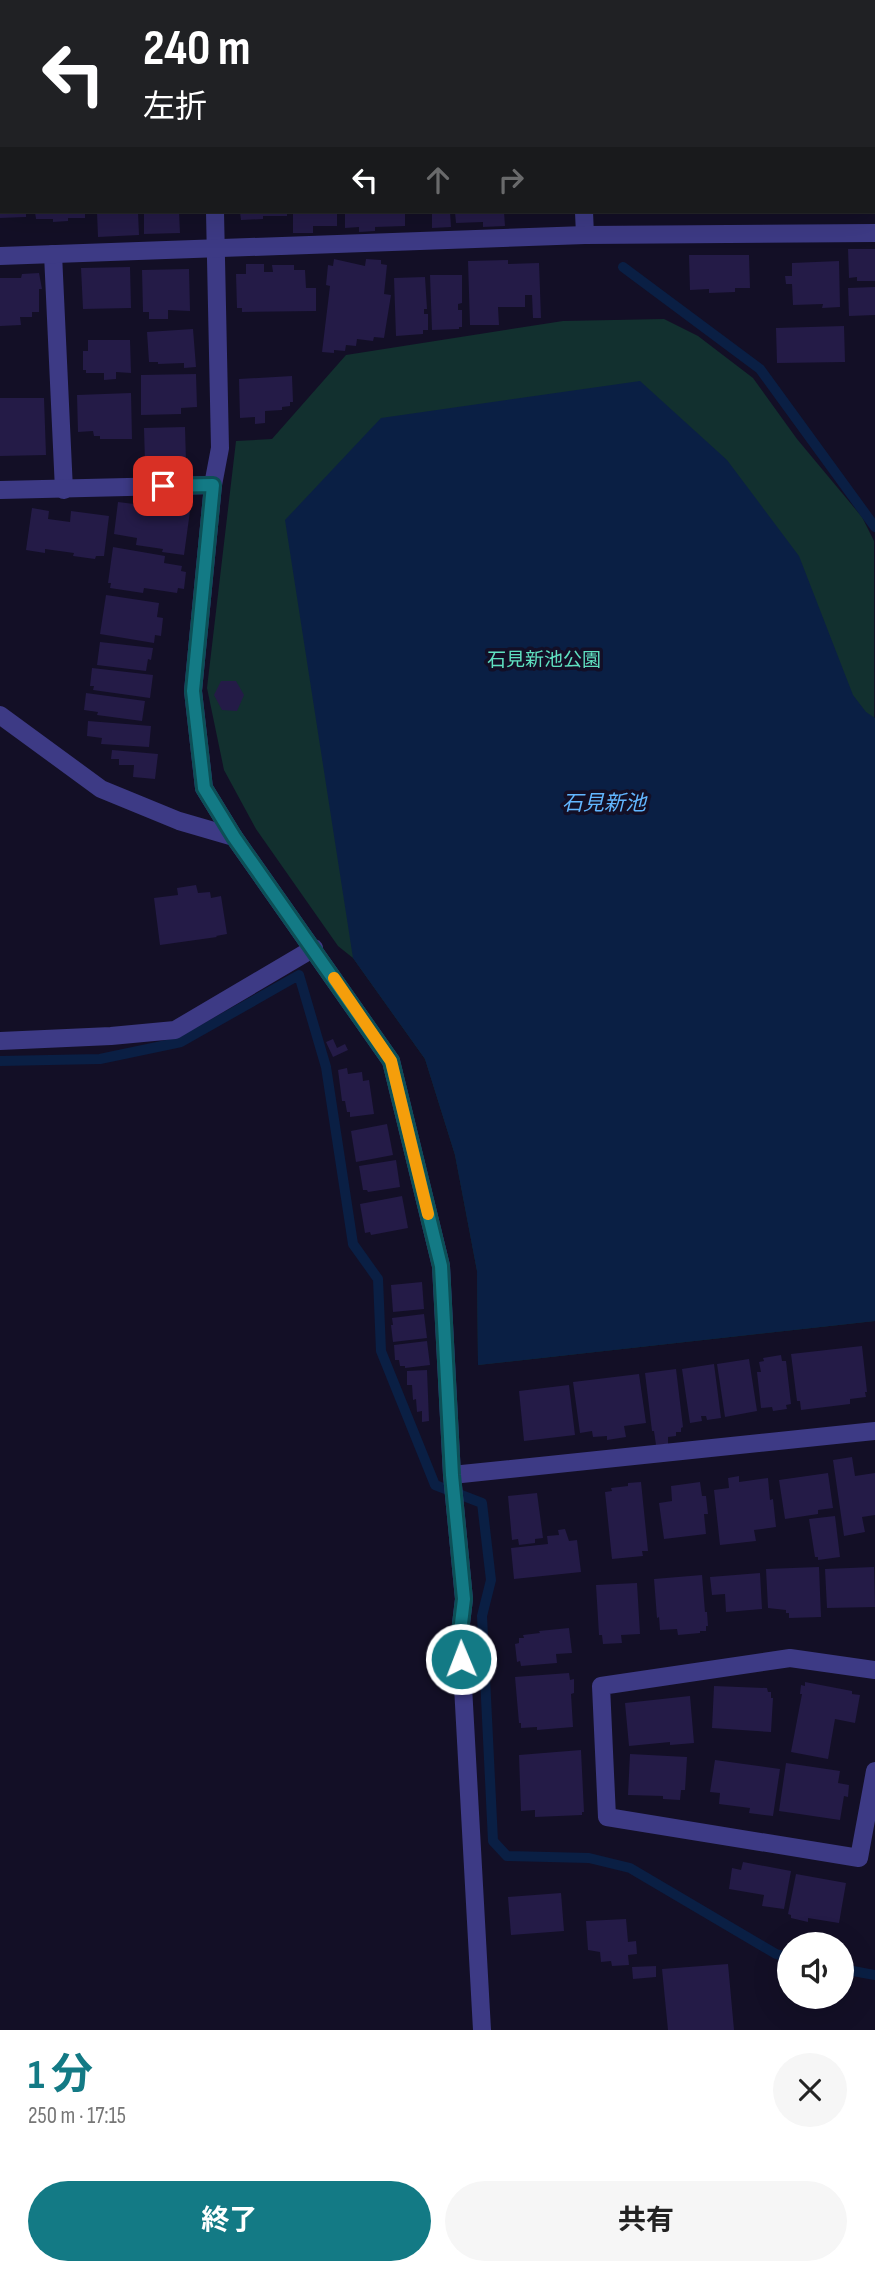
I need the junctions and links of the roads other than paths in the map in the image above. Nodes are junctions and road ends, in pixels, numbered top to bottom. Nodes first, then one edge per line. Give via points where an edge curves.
1 (215, 214) edge
2 (584, 214) edge
3 (875, 233) edge
4 (585, 235) junction
5 (216, 249) junction
6 (53, 254) junction
7 (0, 256) edge
8 (213, 485) junction
9 (0, 490) edge
10 (64, 490) junction
11 (0, 715) edge
12 (234, 837) junction
13 (314, 948) junction
14 (0, 1041) edge
15 (875, 1431) edge
16 (452, 1475) junction
17 (875, 1670) edge
18 (875, 1771) edge
19 (482, 2030) edge

1 - 5 street
2 - 4 street
3 - 4 street
4 - 5 street
5 - 6 street
5 - 8 street via 220,448
6 - 7 street
6 - 10 street
8 - 10 street
8 - 12 street via 193,691 204,788
9 - 10 street
11 - 12 street via 101,789 179,821
12 - 13 street
13 - 14 street via 175,1030
13 - 16 street via 391,1061 441,1266
15 - 16 street
16 - 19 street via 464,1599 460,1632
17 - 18 street via 790,1658 601,1686 607,1817 859,1858

